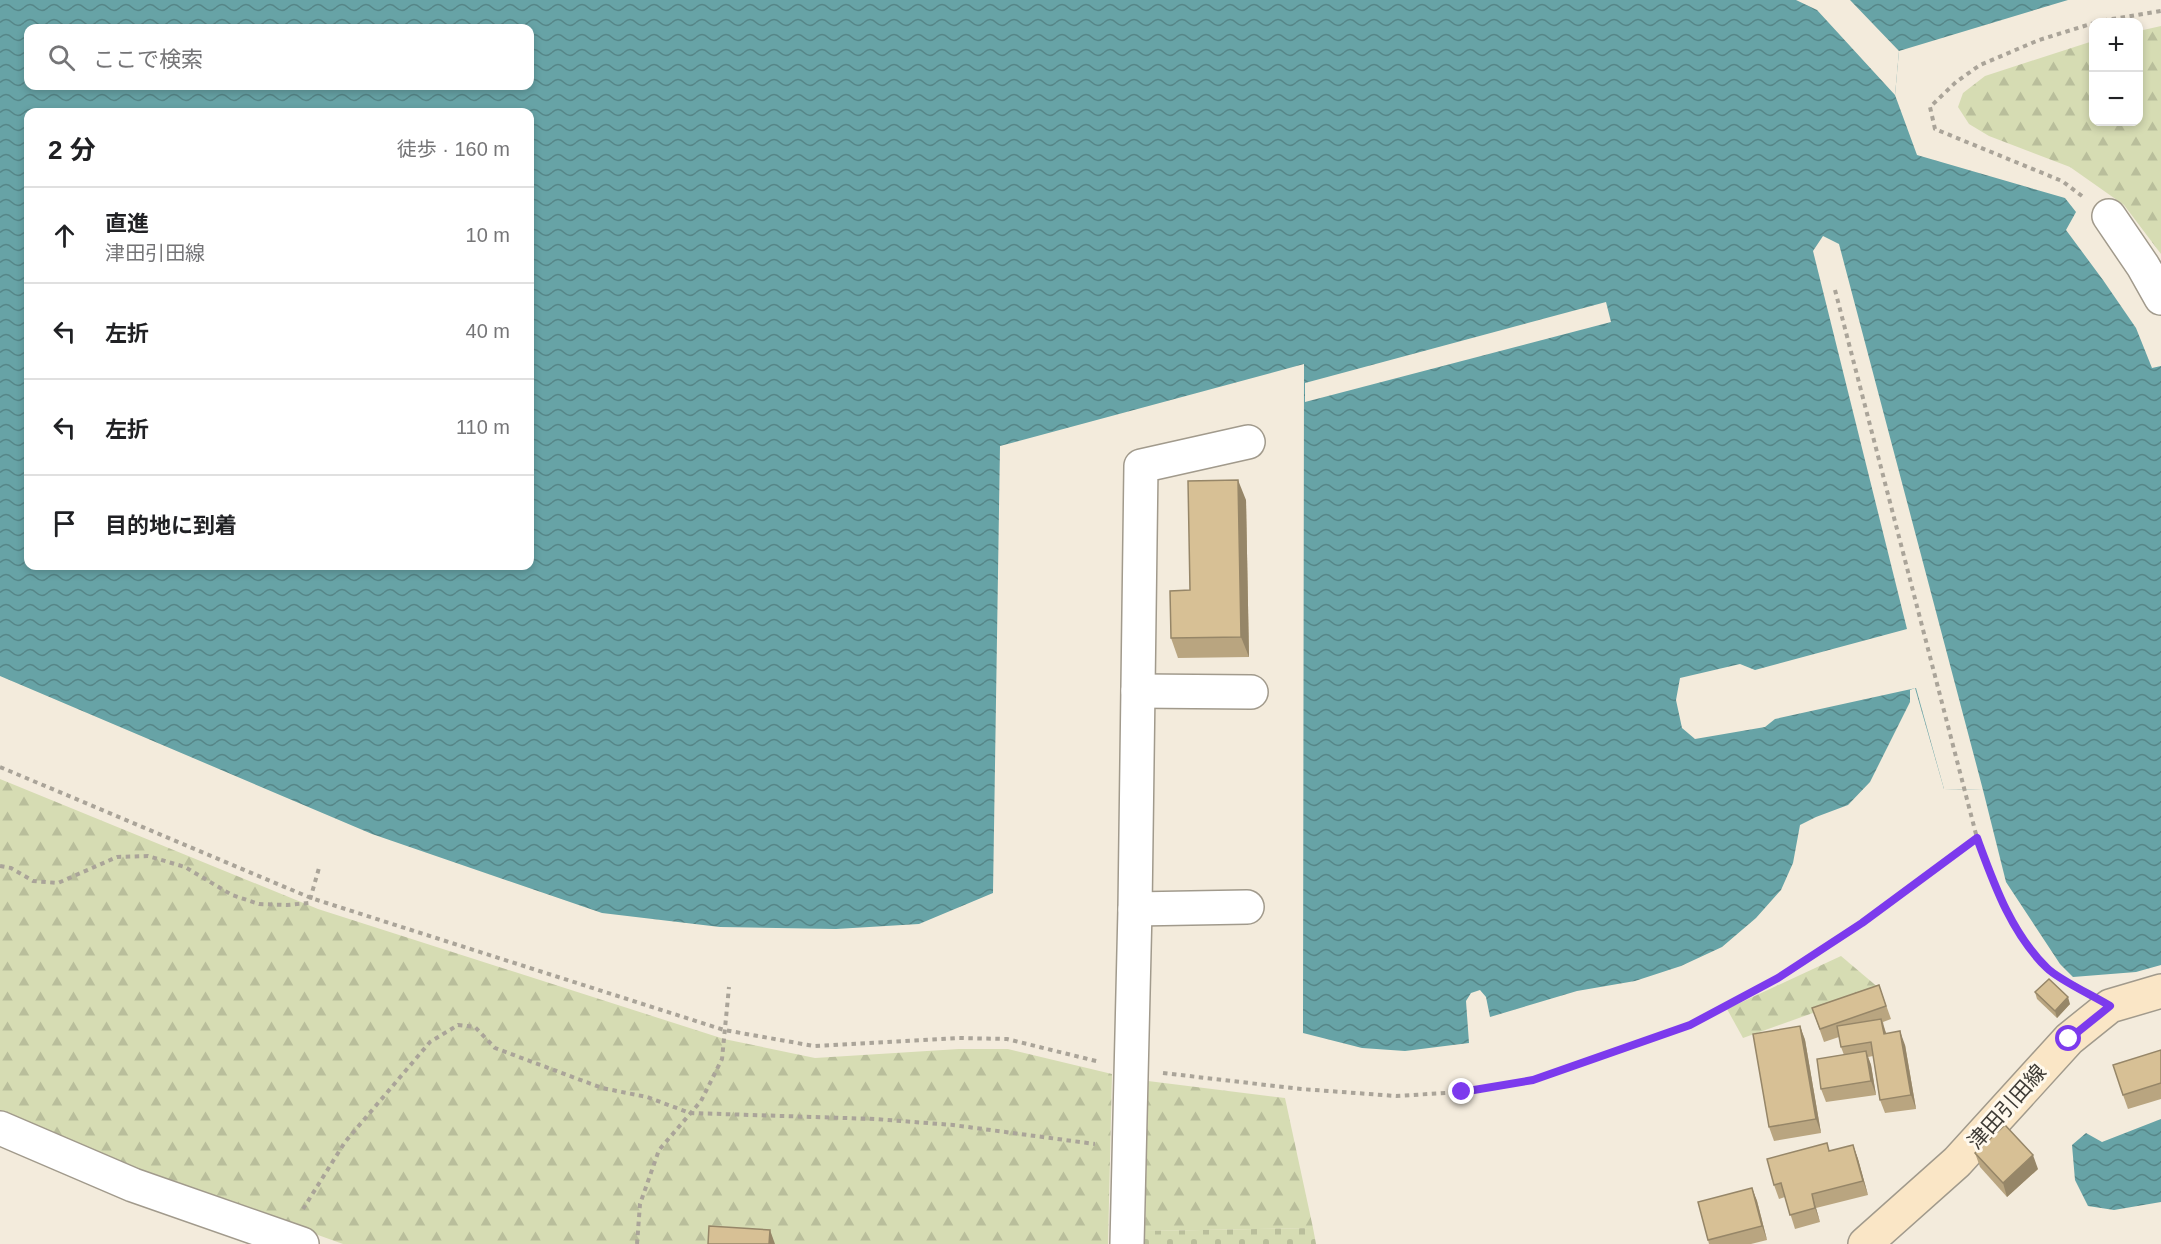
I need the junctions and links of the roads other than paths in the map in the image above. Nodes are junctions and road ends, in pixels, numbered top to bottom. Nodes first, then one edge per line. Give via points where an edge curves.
1 (2109, 216) road end
2 (2161, 298) edge
3 (1248, 442) dead end
4 (1138, 691) junction
5 (1251, 692) dead end
6 (1247, 907) dead end
7 (1135, 909) junction
8 (2161, 990) edge
9 (0, 1128) edge
10 (293, 1241) edge
11 (1127, 1244) edge
12 (1865, 1244) edge

1 - 2 street
3 - 4 street via 1141,466
4 - 5 street
4 - 7 street
6 - 7 street
7 - 11 street
8 - 12 main road, 津田引田線 via 2110,1006 2069,1039 1958,1162
9 - 10 street via 133,1185

